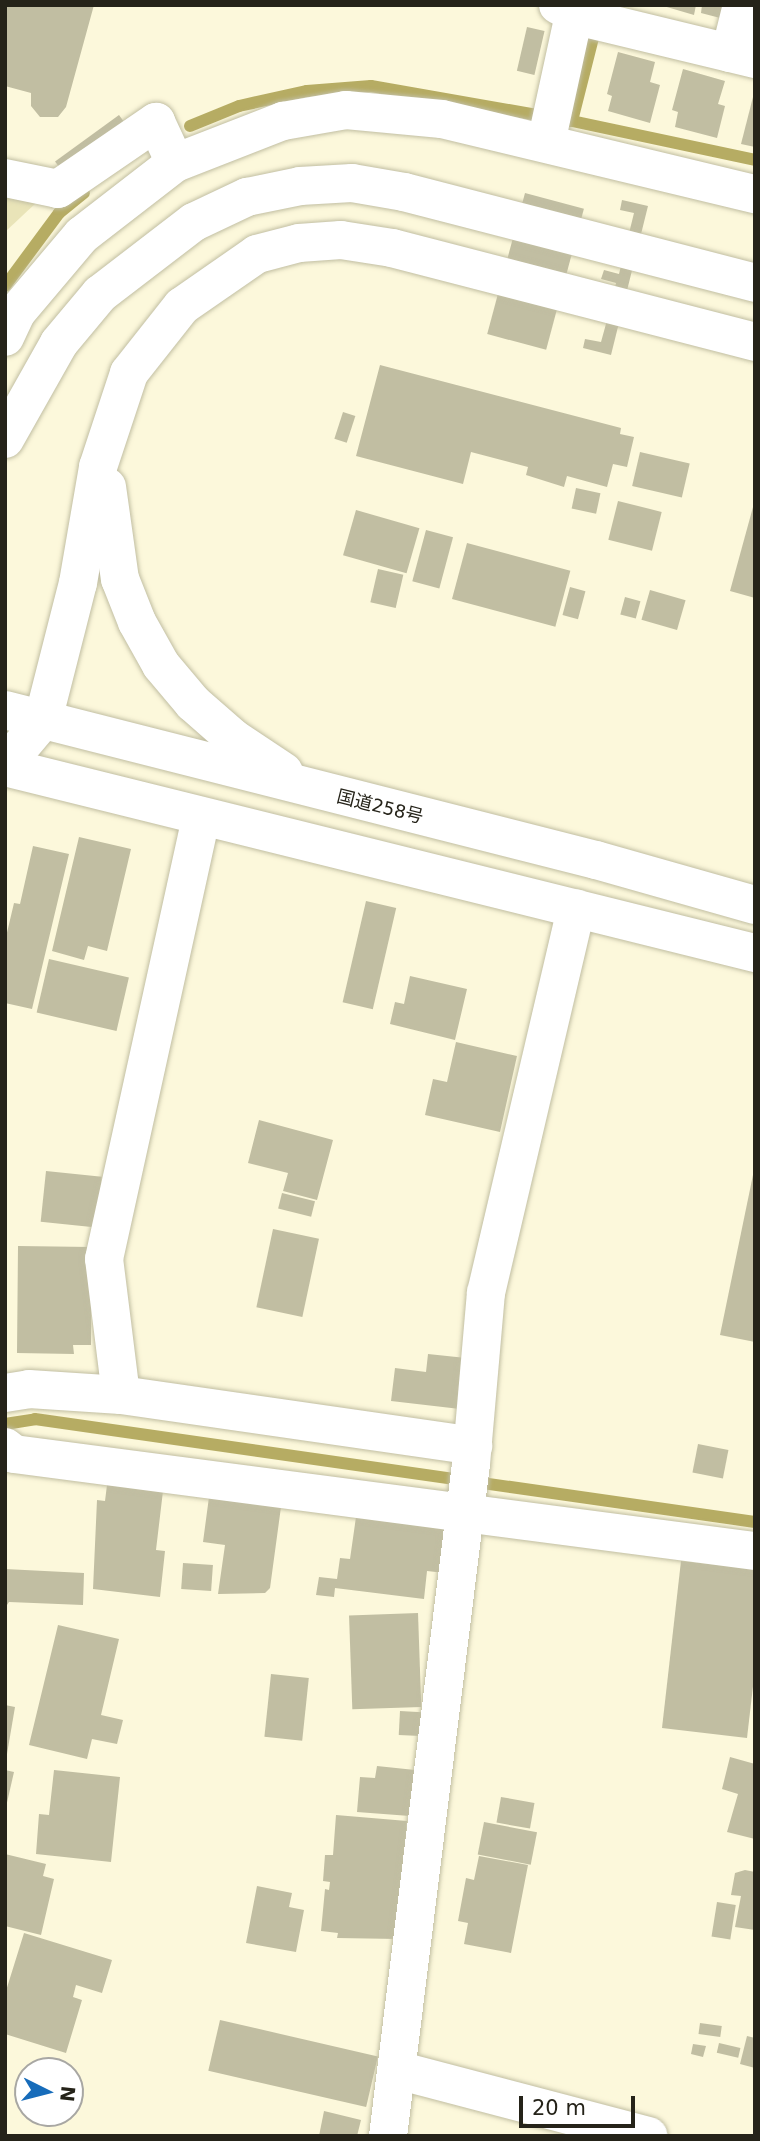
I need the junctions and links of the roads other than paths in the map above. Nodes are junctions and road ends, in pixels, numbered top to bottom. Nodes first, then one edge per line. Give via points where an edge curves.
1 (743, 5) edge
2 (581, 12) edge
3 (743, 56) edge
4 (550, 125) junction
5 (175, 163) junction
6 (5, 178) edge
7 (755, 194) edge
8 (755, 283) edge
9 (5, 337) edge
10 (755, 342) edge
11 (113, 416) junction
12 (5, 439) edge
13 (5, 710) edge
14 (43, 720) junction
15 (5, 766) edge
16 (335, 796) junction
17 (201, 817) junction
18 (755, 905) edge
19 (576, 908) junction
20 (755, 953) edge
21 (5, 1393) edge
22 (121, 1395) junction
23 (5, 1447) edge
24 (469, 1480) junction
25 (755, 1551) edge
26 (397, 2070) junction
27 (388, 2136) edge
28 (648, 2136) edge

1 - 3 main road
2 - 3 main road
2 - 4 main road
4 - 5 main road via 345,110 283,121
4 - 7 main road
5 - 6 main road via 156,122 58,189
5 - 9 main road via 82,235 16,313
8 - 12 main road via 404,192 352,183 300,186 247,197 194,222 118,278 60,343
10 - 11 main road via 392,248 341,240 299,243 257,254 182,306 129,373
11 - 14 main road
11 - 16 main road via 107,483 111,534 136,622 161,666 193,703 233,738 277,769
13 - 14 main road, 国道258号
14 - 15 main road
14 - 16 main road, 国道258号
15 - 17 main road
16 - 18 main road, 国道258号 via 596,860
17 - 19 main road
17 - 22 main road via 104,1259
19 - 20 main road
19 - 24 main road via 486,1293
21 - 22 main road via 29,1389
22 - 24 main road
23 - 24 main road via 14,1454
24 - 25 main road
24 - 26 main road
26 - 27 main road
26 - 28 main road

